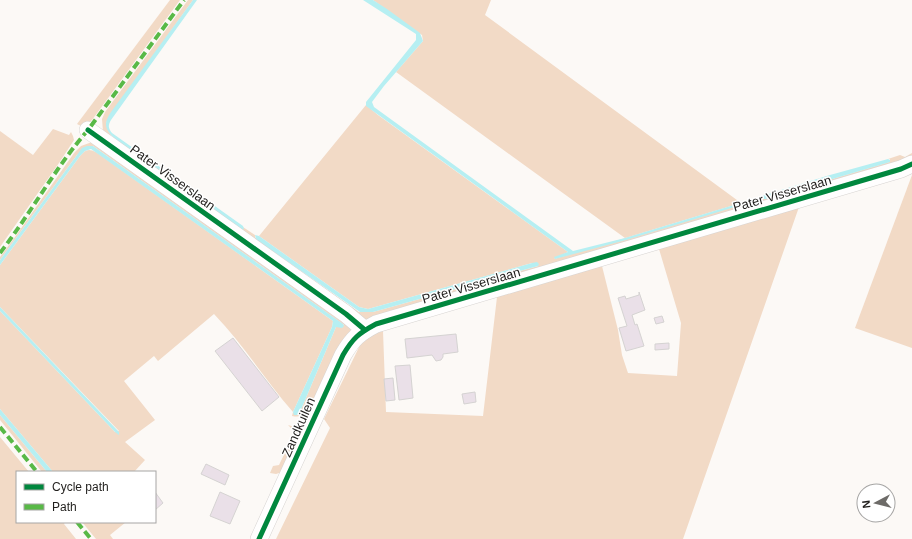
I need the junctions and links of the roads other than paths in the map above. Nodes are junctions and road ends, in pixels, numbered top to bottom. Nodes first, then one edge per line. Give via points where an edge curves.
1 (88, 130) dead end
2 (912, 164) edge
3 (365, 330) junction
4 (259, 539) edge

1 - 3 street, Pater Visserslaan
2 - 3 street, Pater Visserslaan via 894,172 376,324
3 - 4 street, Zandkuilen via 352,340 343,355

